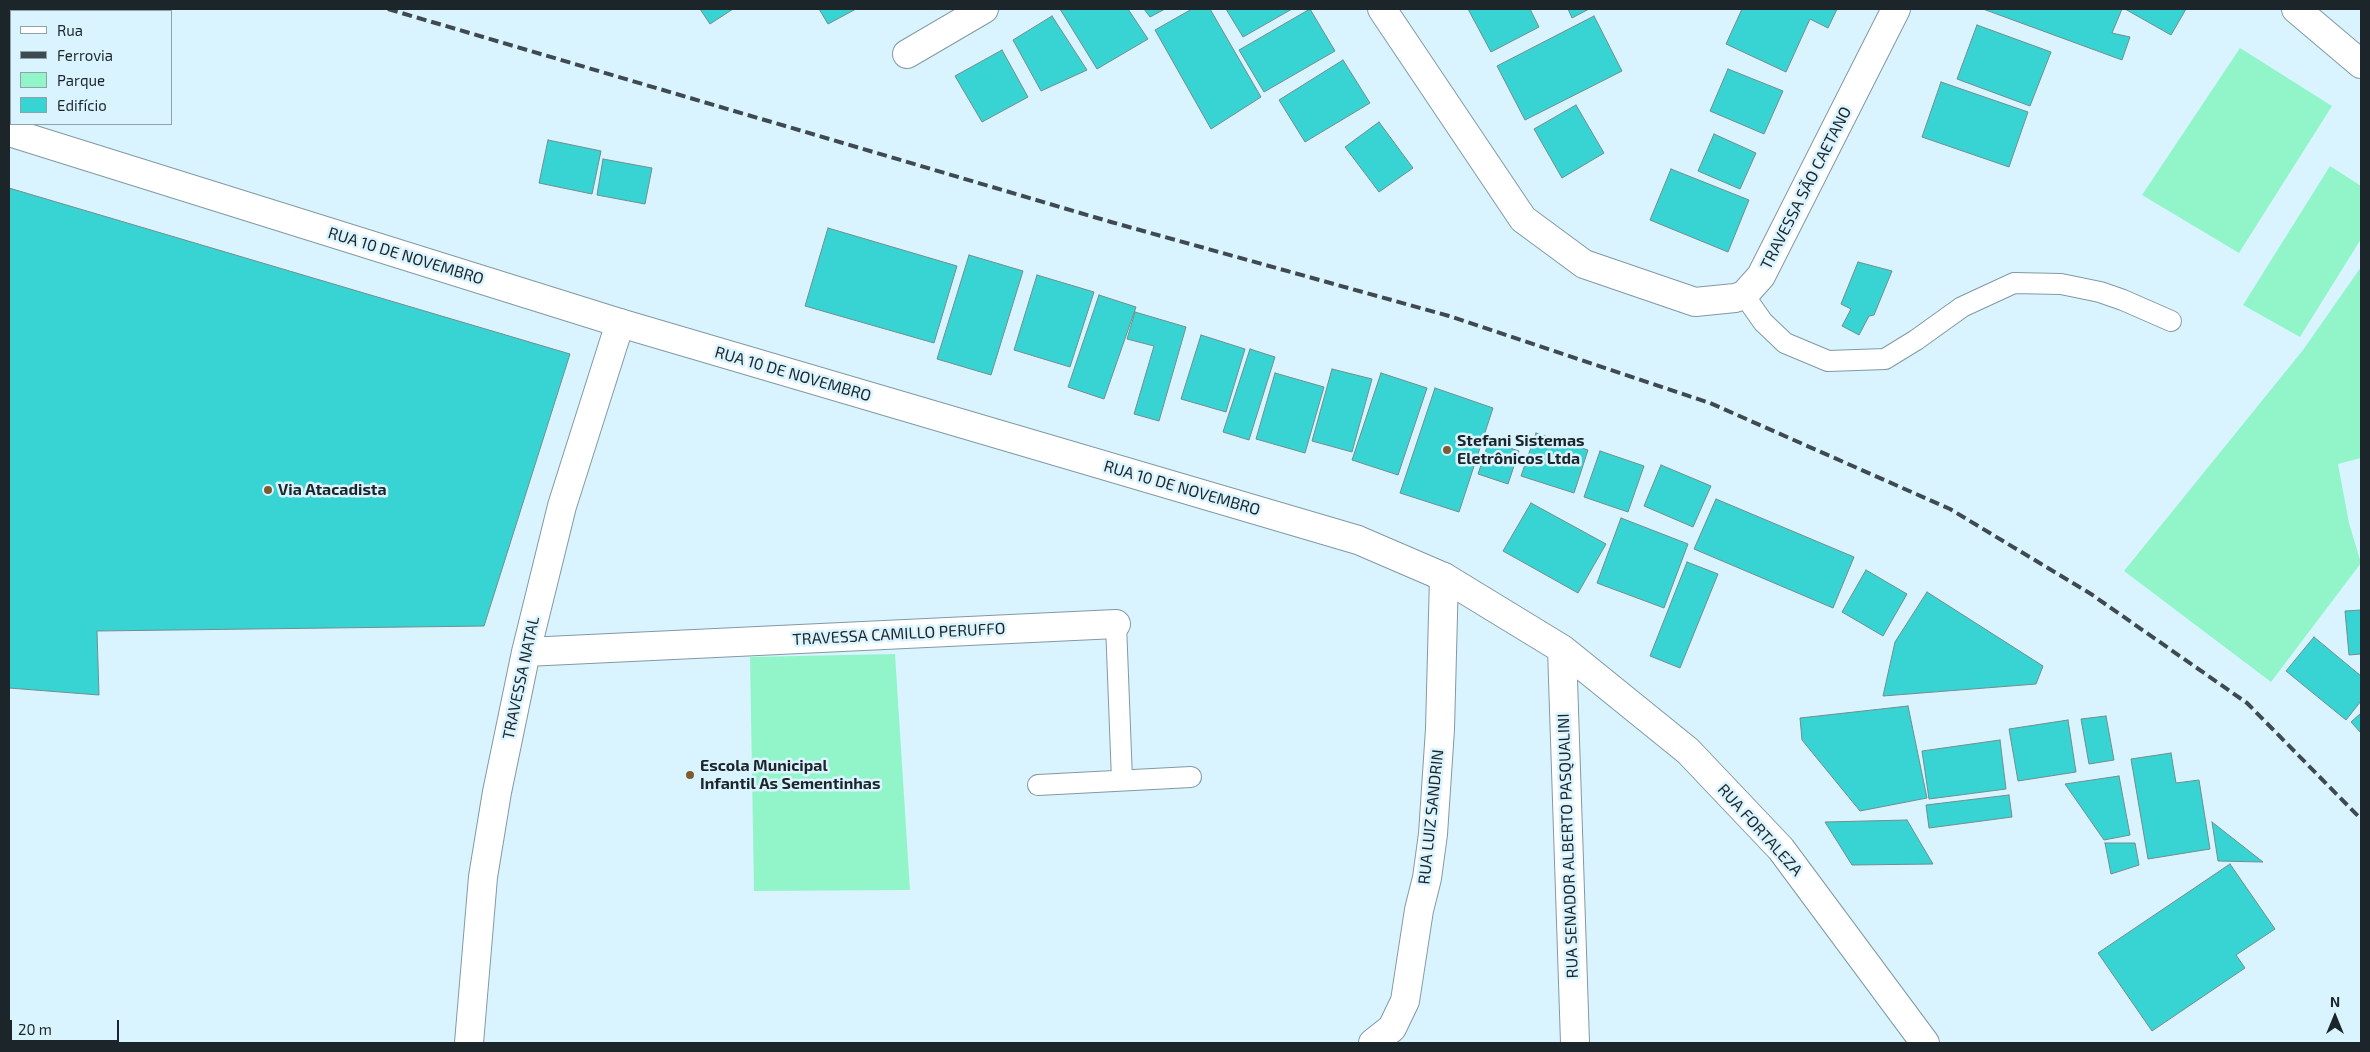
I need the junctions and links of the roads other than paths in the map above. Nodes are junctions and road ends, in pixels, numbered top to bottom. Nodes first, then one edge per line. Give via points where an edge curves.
1 (984, 9) edge
2 (1382, 9) edge
3 (1896, 9) edge
4 (2296, 9) edge
5 (907, 54) dead end
6 (2361, 64) edge
7 (9, 132) edge
8 (1744, 295) junction
9 (2171, 321) dead end
10 (620, 323) junction
11 (1444, 577) junction
12 (1116, 624) joint
13 (1562, 649) junction
14 (526, 652) junction
15 (1191, 777) dead end
16 (1122, 780) junction
17 (1038, 785) dead end
18 (469, 1043) edge
19 (1373, 1043) edge
20 (1575, 1043) edge
21 (1925, 1043) edge

1 - 5 street
2 - 8 street via 1523,218 1584,264 1695,302
3 - 8 street, TRAVESSA SÃO CAETANO via 1761,276
4 - 6 street
7 - 10 street, RUA 10 DE NOVEMBRO
8 - 9 lane via 1763,322 1785,343 1828,361 1885,359 1962,307 2014,283 2061,284 2100,292
10 - 11 street, RUA 10 DE NOVEMBRO via 1358,540
10 - 14 street, TRAVESSA NATAL via 562,506
11 - 13 street, RUA 10 DE NOVEMBRO
11 - 19 street, RUA LUIZ SANDRIN via 1440,729 1427,878 1405,1000 1392,1028
12 - 14 street, TRAVESSA CAMILLO PERUFFO
12 - 16 lane, TRAVESSA CAMILLO PERUFFO
13 - 20 street, RUA SENADOR ALBERTO PASQUALINI
13 - 21 street, RUA FORTALEZA via 1688,751 1781,849
14 - 18 street, TRAVESSA NATAL via 483,878
15 - 16 lane
16 - 17 lane

